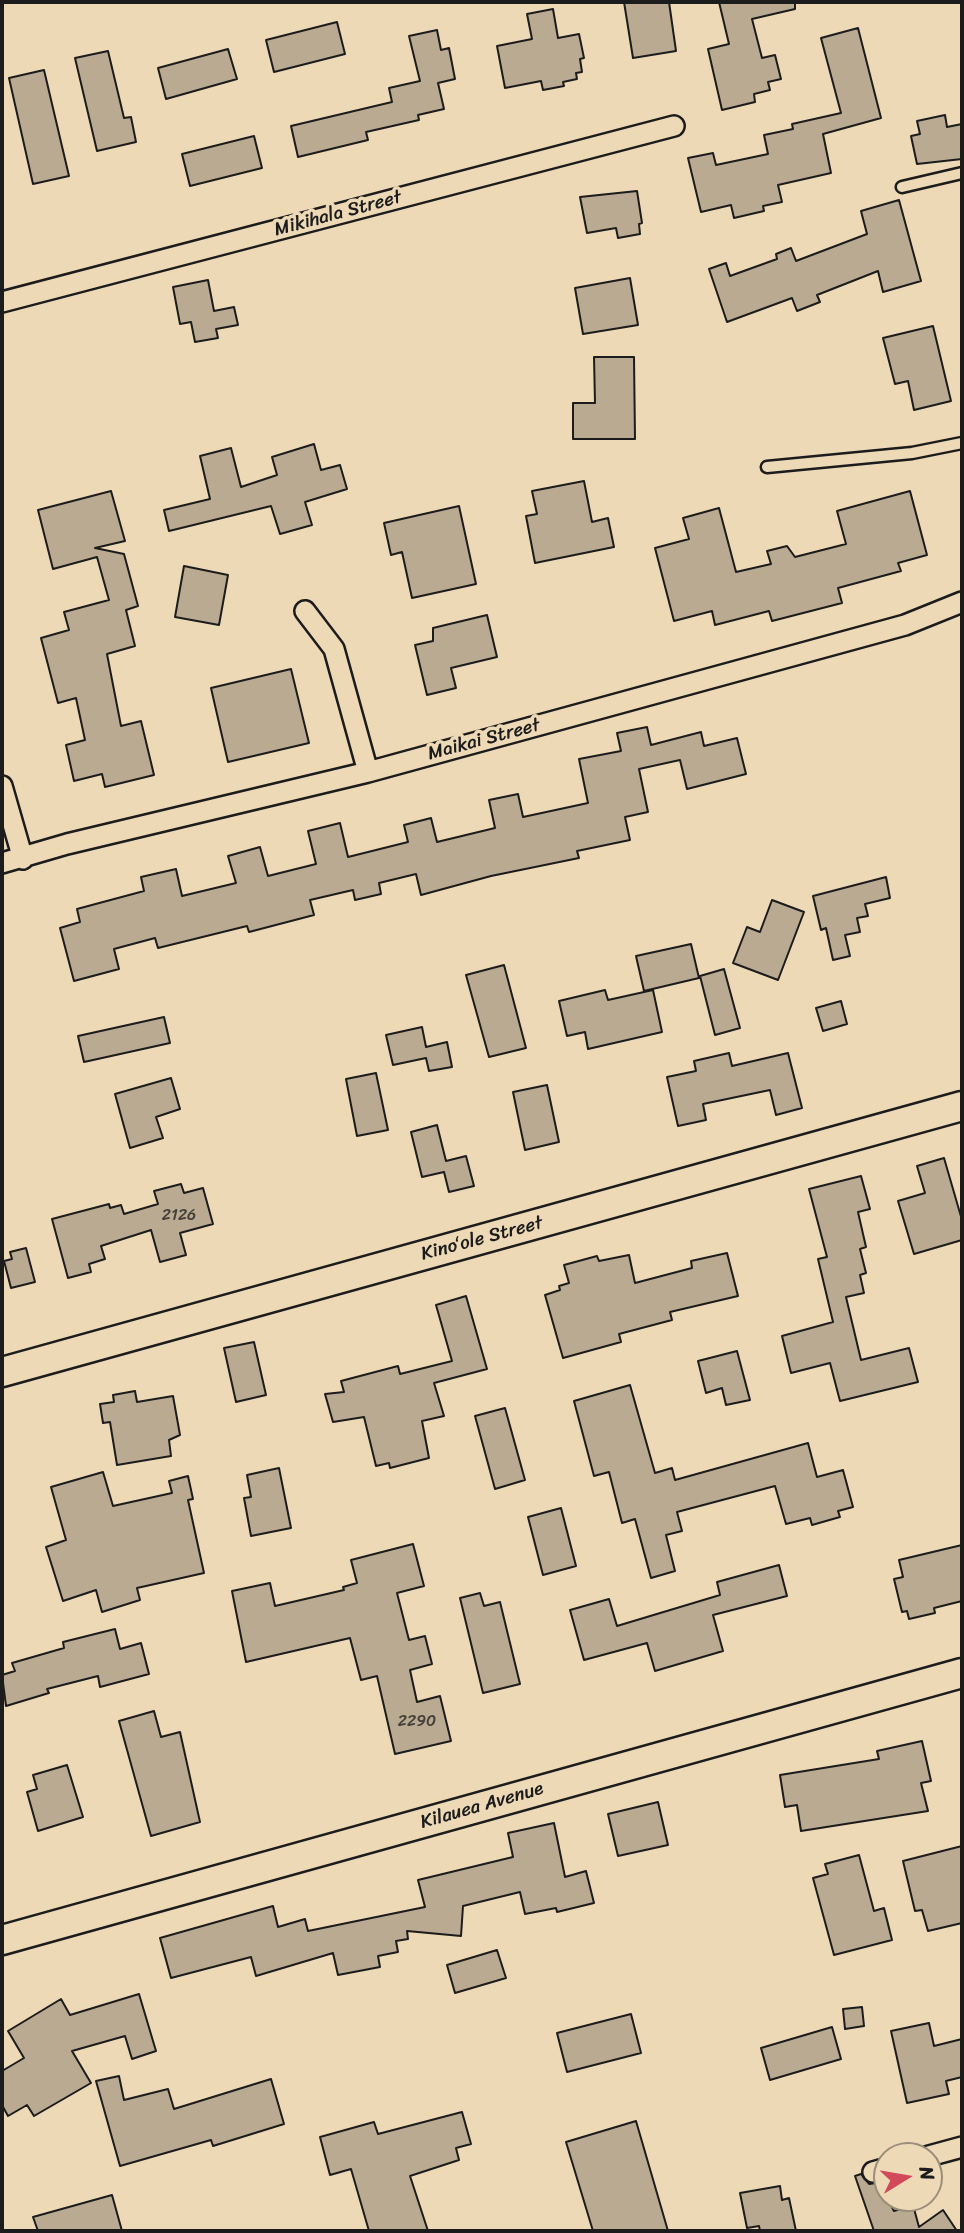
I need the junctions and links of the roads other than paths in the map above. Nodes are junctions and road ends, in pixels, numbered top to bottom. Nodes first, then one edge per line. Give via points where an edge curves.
1 (674, 125) dead end
2 (962, 173) edge
3 (902, 187) dead end
4 (2, 302) edge
5 (962, 443) edge
6 (767, 467) dead end
7 (962, 601) edge
8 (305, 611) dead end
9 (368, 772) junction
10 (2, 786) edge
11 (23, 859) junction
12 (2, 863) edge
13 (962, 1106) edge
14 (2, 1372) edge
15 (962, 1673) edge
16 (2, 1940) edge
17 (962, 2147) edge
18 (943, 2153) edge

1 - 4 street, Mikihala Street
2 - 3 lane
5 - 6 lane via 912,453
7 - 9 street, Maikai Street via 905,625
8 - 9 street via 334,649
9 - 11 street, Maikai Street via 67,844
10 - 11 street
11 - 12 street, Maikai Street
13 - 14 street, Kinoʻole Street
15 - 16 street, Kilauea Avenue
17 - 18 street

